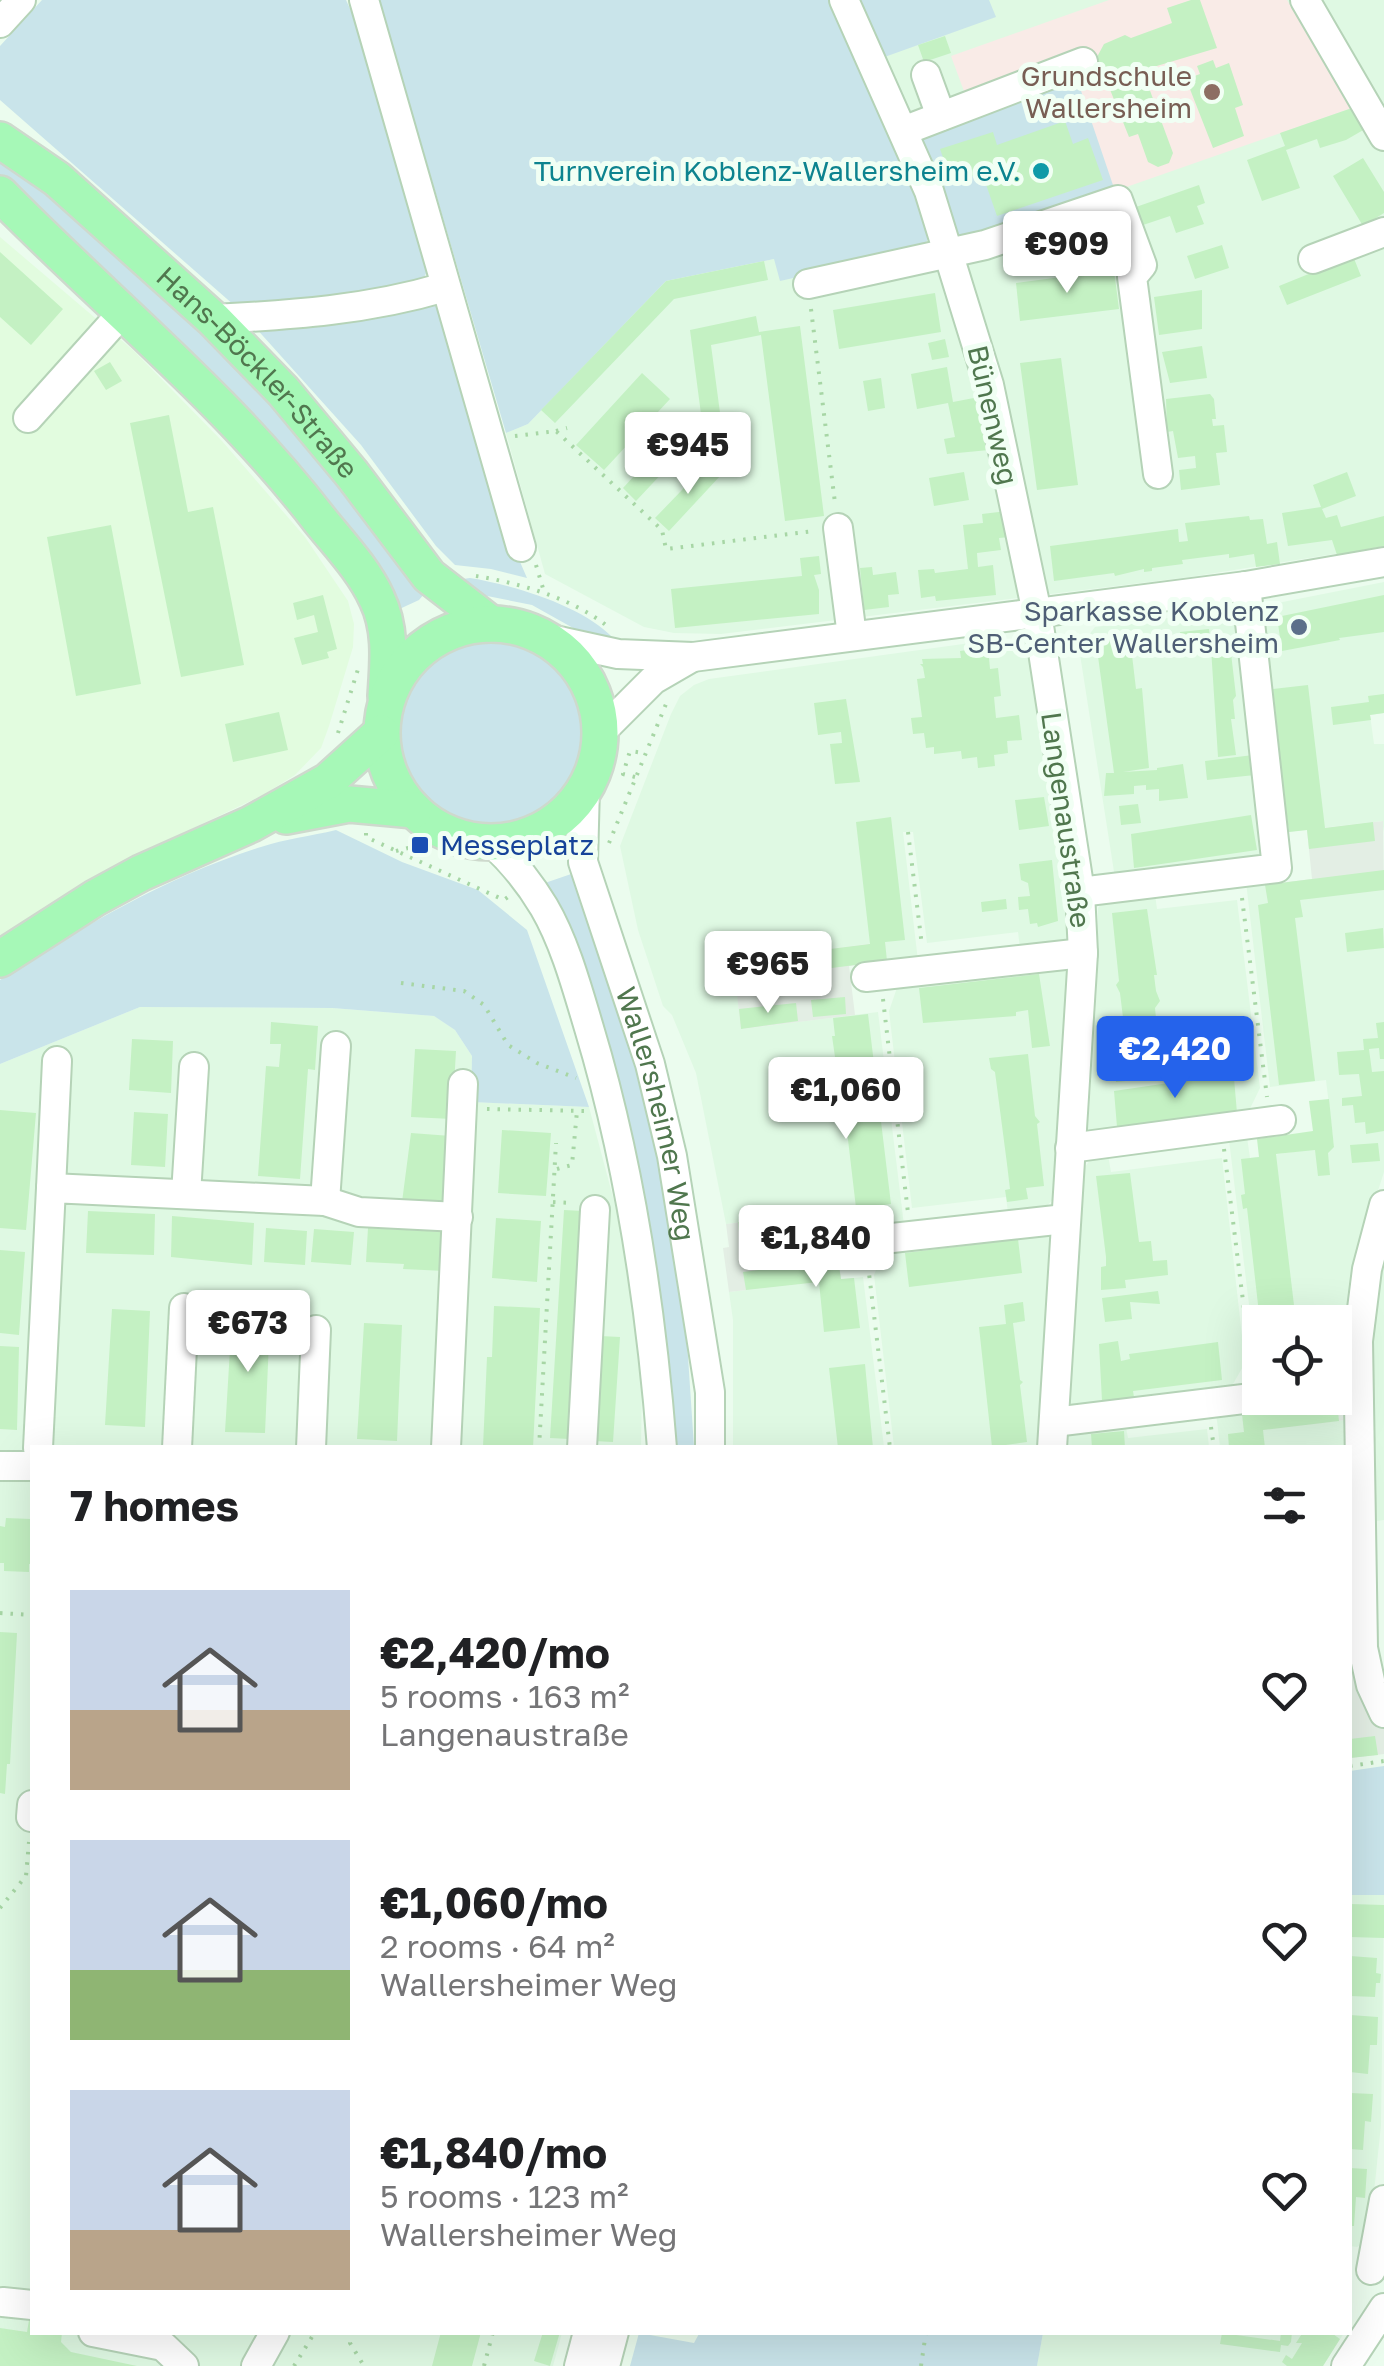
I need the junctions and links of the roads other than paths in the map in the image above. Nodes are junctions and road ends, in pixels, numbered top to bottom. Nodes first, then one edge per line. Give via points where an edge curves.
1 (21, 0) edge
2 (364, 0) edge
3 (844, 0) edge
4 (1305, 0) edge
5 (0, 23) edge
6 (1084, 62) dead end
7 (926, 75) dead end
8 (941, 116) junction
9 (903, 131) junction
10 (1384, 136) edge
11 (0, 140) edge
12 (0, 194) edge
13 (1384, 232) edge
14 (950, 254) junction
15 (1314, 260) dead end
16 (808, 284) road end
17 (445, 288) junction
18 (124, 311) junction
19 (212, 318) junction
20 (28, 418) dead end
21 (1158, 474) dead end
22 (838, 528) road end
23 (521, 546) road end
24 (1384, 562) edge
25 (1246, 586) junction
26 (1037, 613) junction
27 (491, 624) junction
28 (852, 636) junction
29 (545, 638) junction
30 (693, 657) junction
31 (383, 719) junction
32 (600, 733) junction
33 (604, 797) junction
34 (251, 824) junction
35 (417, 828) junction
36 (491, 842) junction
37 (1080, 892) junction
38 (1083, 954) junction
39 (0, 960) edge
40 (877, 976) road end
41 (336, 1046) dead end
42 (57, 1061) dead end
43 (194, 1067) dead end
44 (463, 1096) road end
45 (1275, 1121) road end
46 (1070, 1148) junction
47 (51, 1188) junction
48 (186, 1194) junction
49 (326, 1200) junction
50 (1384, 1205) edge
51 (595, 1210) dead end
52 (1065, 1219) junction
53 (457, 1227) junction
54 (865, 1241) road end
55 (184, 1308) dead end
56 (316, 1330) dead end
57 (1242, 1400) edge
58 (1053, 1435) edge
59 (38, 1445) edge
60 (177, 1445) edge
61 (311, 1445) edge
62 (446, 1445) edge
63 (582, 1445) edge
64 (662, 1445) edge
65 (710, 1445) edge
66 (0, 1466) edge
67 (30, 1466) edge
68 (1384, 1713) edge
69 (1384, 2200) edge
70 (1368, 2269) edge
71 (3, 2302) dead end
72 (30, 2305) edge
73 (1384, 2308) edge
74 (108, 2335) edge
75 (274, 2335) edge
76 (587, 2335) edge
77 (613, 2335) edge
78 (184, 2366) edge
79 (256, 2366) edge
80 (579, 2366) edge
81 (605, 2366) edge
82 (1346, 2366) edge

1 - 5 street
2 - 17 street
3 - 9 street, Bünenweg
4 - 10 street
6 - 8 street
7 - 8 street
8 - 9 street
9 - 14 street, Bünenweg
11 - 19 main road, Hans-Böckler-Straße via 44,168
12 - 18 main road, Hans-Böckler-Straße
13 - 15 street
14 - 16 street
14 - 21 street via 1118,200 1142,265 1132,277
14 - 26 street, Bünenweg via 988,385
17 - 19 street via 326,313
17 - 23 street
18 - 20 street
18 - 31 main road, Hans-Böckler-Straße via 238,423 377,598 386,627
19 - 27 main road, Hans-Böckler-Straße via 306,419 430,576
22 - 28 street
24 - 25 street
25 - 26 street
25 - 37 street via 1277,868
26 - 28 street
26 - 37 street, Langenaustraße
27 - 29 main road, Wallersheimer Weg
27 - 31 main road, Wallersheimer Weg via 449,632 424,646 404,666
28 - 30 street
29 - 30 street via 618,654
29 - 32 main road, Wallersheimer Weg via 585,678
30 - 32 street via 652,680
31 - 34 main road via 352,761
31 - 35 main road, Wallersheimer Weg via 390,775
32 - 33 main road, Wallersheimer Weg via 596,761
33 - 36 main road, Wallersheimer Weg via 520,838
33 - 65 street, Wallersheimer Weg via 582,813 583,862 650,1064 672,1156 710,1392
34 - 35 main road via 368,805
34 - 39 main road via 140,873
35 - 36 main road, Wallersheimer Weg
36 - 64 street, Wallersheimer Weg via 546,910 614,1112
37 - 38 street, Langenaustraße
38 - 40 street
38 - 46 street, Langenaustraße
41 - 49 street
42 - 47 street
43 - 48 street
44 - 53 street
45 - 46 street
46 - 52 street, Langenaustraße
47 - 48 street
47 - 59 street
48 - 49 street
49 - 53 street via 359,1212
50 - 68 street via 1358,1341 1362,1648
51 - 63 street
52 - 54 street
52 - 58 street, Langenaustraße
53 - 62 street
55 - 60 street
56 - 61 street
57 - 58 street
66 - 67 street
69 - 70 street
71 - 72 street
73 - 82 street
74 - 78 street via 163,2346
75 - 79 street
76 - 80 street
77 - 81 street

